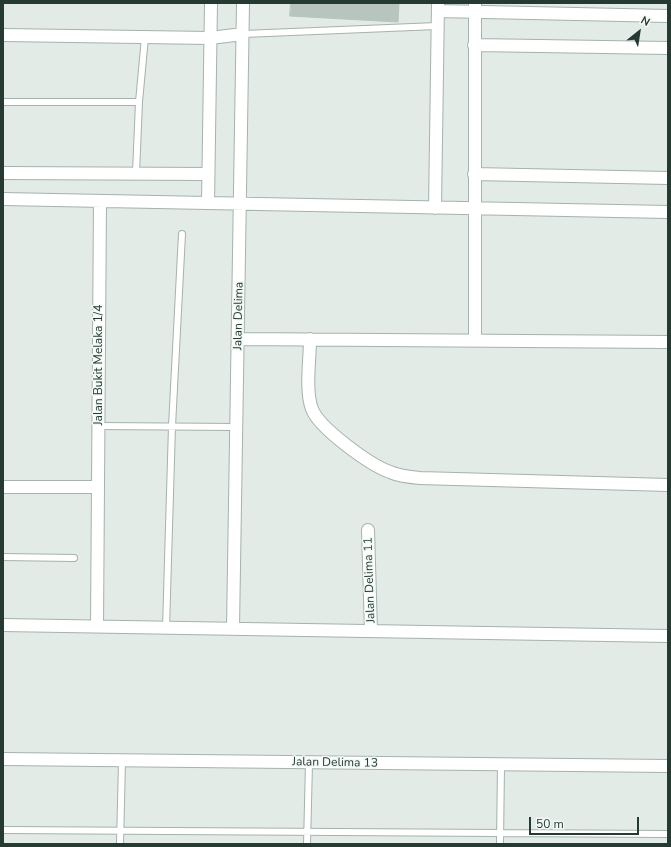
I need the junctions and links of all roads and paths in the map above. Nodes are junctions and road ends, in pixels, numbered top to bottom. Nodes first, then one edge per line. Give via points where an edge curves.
1 (211, 3) edge
2 (244, 3) edge
3 (438, 7) edge
4 (474, 8) edge
5 (668, 16) edge
6 (438, 26) junction
7 (243, 34) junction
8 (3, 35) edge
9 (145, 37) junction
10 (210, 38) junction
11 (474, 45) junction
12 (668, 48) edge
13 (3, 102) edge
14 (139, 102) junction
15 (3, 173) edge
16 (136, 173) junction
17 (208, 174) junction
18 (474, 174) junction
19 (668, 178) edge
20 (3, 199) edge
21 (100, 201) junction
22 (208, 203) junction
23 (240, 204) junction
24 (435, 208) junction
25 (474, 208) junction
26 (668, 212) edge
27 (182, 234) dead end
28 (238, 339) junction
29 (310, 339) junction
30 (475, 340) junction
31 (668, 342) edge
32 (98, 426) junction
33 (172, 426) junction
34 (237, 427) junction
35 (668, 485) edge
36 (3, 487) edge
37 (98, 487) junction
38 (368, 530) dead end
39 (3, 557) edge
40 (74, 558) dead end
41 (3, 625) edge
42 (97, 626) junction
43 (166, 628) junction
44 (233, 628) junction
45 (371, 631) junction
46 (668, 636) edge
47 (3, 759) edge
48 (122, 761) junction
49 (308, 763) junction
50 (502, 765) junction
51 (668, 766) edge
52 (3, 830) edge
53 (121, 831) junction
54 (307, 832) junction
55 (500, 833) junction
56 (668, 834) edge
57 (120, 844) edge
58 (307, 844) edge
59 (500, 844) edge

1 - 10 street
2 - 7 street, Jalan Delima
3 - 4 street
3 - 6 street
4 - 5 street
4 - 11 street
6 - 7 lane
6 - 24 street
7 - 10 street
7 - 23 street, Jalan Delima
8 - 9 street
9 - 10 street
9 - 14 lane
10 - 17 street
11 - 12 street
11 - 18 street
13 - 14 lane
14 - 16 lane
15 - 16 street
16 - 17 street
17 - 22 street
18 - 19 street
18 - 25 street
20 - 21 street
21 - 22 street
21 - 32 street, Jalan Bukit Melaka 1/4
22 - 23 street
23 - 24 street
23 - 28 street, Jalan Delima
24 - 25 street
25 - 26 street
25 - 30 street
27 - 33 lane
28 - 29 street
28 - 34 street, Jalan Delima
29 - 30 street
29 - 35 street via 310,400 319,422 375,465 389,472 420,478
30 - 31 street
32 - 33 lane
32 - 37 street, Jalan Bukit Melaka 1/4
33 - 34 lane
33 - 43 lane
34 - 44 street, Jalan Delima
36 - 37 street
37 - 42 street, Jalan Bukit Melaka 1/4
38 - 45 street, Jalan Delima 11
39 - 40 lane
41 - 42 street
42 - 43 street
43 - 44 street
44 - 45 street
45 - 46 street
47 - 48 street, Jalan Delima 13
48 - 49 street, Jalan Delima 13
48 - 53 lane
49 - 50 street, Jalan Delima 13
49 - 54 lane
50 - 51 street, Jalan Delima 13
50 - 55 lane
52 - 53 lane
53 - 54 lane
53 - 57 lane
54 - 55 lane
54 - 58 lane
55 - 56 lane
55 - 59 lane

